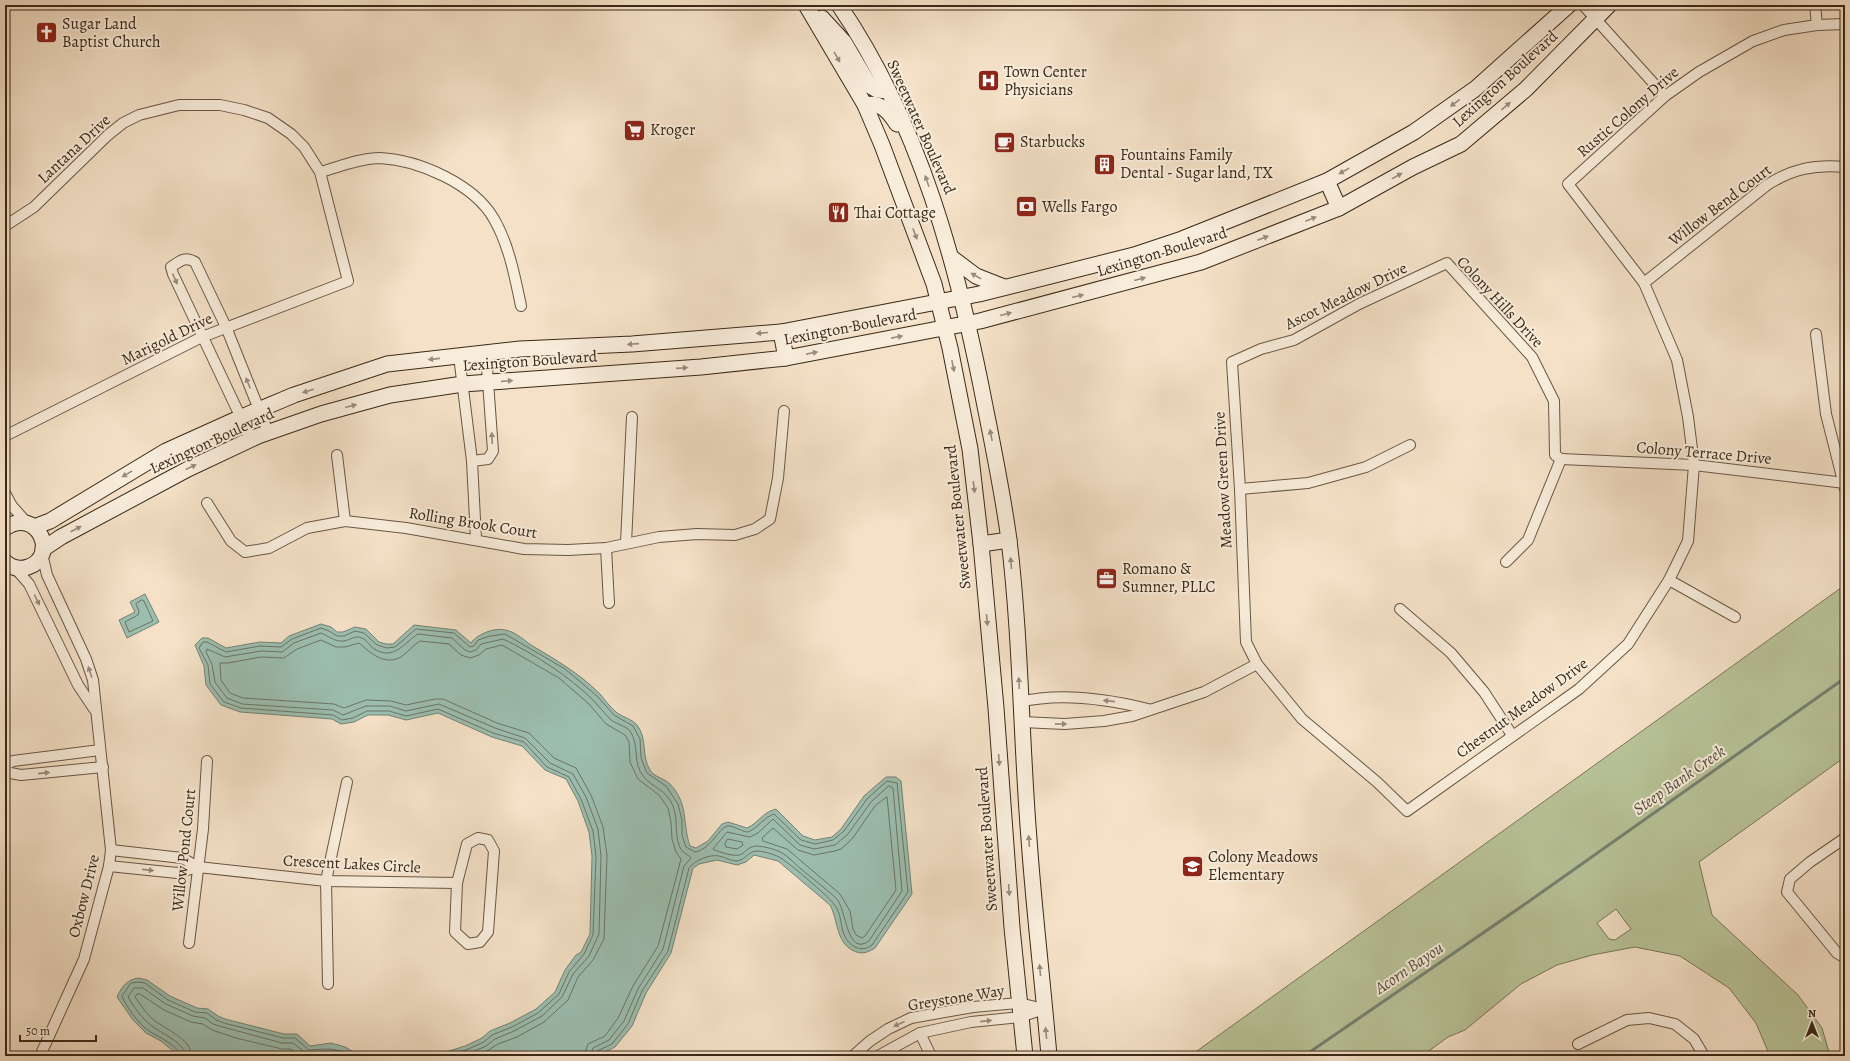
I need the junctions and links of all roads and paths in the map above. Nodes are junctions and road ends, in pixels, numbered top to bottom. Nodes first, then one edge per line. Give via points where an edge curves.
1 (839, 5) edge
2 (1569, 5) edge
3 (1583, 5) edge
4 (1609, 5) edge
5 (1815, 5) edge
6 (809, 8) edge
7 (1596, 18) junction
8 (1845, 24) edge
9 (1817, 25) junction
10 (888, 91) junction
11 (1665, 96) junction
12 (865, 105) junction
13 (913, 146) junction
14 (1845, 166) edge
15 (320, 172) junction
16 (1328, 181) junction
17 (1568, 184) joint
18 (1339, 208) junction
19 (5, 226) edge
20 (952, 258) junction
21 (1094, 264) junction
22 (1436, 268) joint
23 (348, 281) joint
24 (1644, 283) junction
25 (1004, 287) junction
26 (1102, 290) junction
27 (962, 297) junction
28 (938, 301) junction
29 (521, 306) dead end
30 (968, 323) junction
31 (226, 327) junction
32 (945, 328) junction
33 (782, 332) junction
34 (1816, 334) dead end
35 (202, 337) junction
36 (486, 354) junction
37 (1247, 355) joint
38 (460, 356) junction
39 (786, 358) junction
40 (488, 382) junction
41 (464, 384) junction
42 (259, 410) junction
43 (784, 411) dead end
44 (240, 417) junction
45 (632, 417) dead end
46 (268, 432) junction
47 (5, 436) edge
48 (251, 439) junction
49 (1410, 444) dead end
50 (337, 455) dead end
51 (1561, 459) junction
52 (472, 461) junction
53 (1694, 464) junction
54 (1845, 485) edge
55 (1240, 489) junction
56 (5, 493) edge
57 (207, 503) dead end
58 (345, 521) junction
59 (31, 525) junction
60 (5, 528) edge
61 (476, 539) junction
62 (1009, 540) junction
63 (626, 543) junction
64 (981, 544) junction
65 (606, 548) junction
66 (43, 551) junction
67 (1506, 562) dead end
68 (9, 565) edge
69 (1669, 580) junction
70 (609, 603) dead end
71 (1400, 609) dead end
72 (1735, 617) dead end
73 (1257, 664) junction
74 (1020, 702) junction
75 (1148, 709) junction
76 (96, 711) junction
77 (996, 715) junction
78 (1022, 722) junction
79 (1512, 735) junction
80 (100, 750) junction
81 (207, 761) dead end
82 (5, 765) edge
83 (103, 766) junction
84 (5, 772) edge
85 (347, 782) dead end
86 (1407, 811) joint
87 (1845, 838) edge
88 (111, 850) junction
89 (109, 866) junction
90 (198, 867) junction
91 (326, 881) junction
92 (456, 883) junction
93 (189, 943) dead end
94 (1845, 958) edge
95 (328, 984) dead end
96 (1044, 1009) junction
97 (1020, 1010) junction
98 (920, 1033) junction
99 (1578, 1044) dead end
100 (40, 1056) edge
101 (853, 1056) edge
102 (878, 1056) edge
103 (931, 1056) edge
104 (1025, 1056) edge
105 (1048, 1056) edge
106 (1704, 1056) edge

1 - 10 main road, Sweetwater Boulevard via 858,33
2 -> 16 main road, Lexington Boulevard via 1475,89 1414,132
3 - 7 street
4 - 7 main road, Lexington Boulevard
5 - 9 street
6 - 10 main road via 844,42 870,86
6 -> 12 main road, Sweetwater Boulevard
7 - 11 street
18 -> 7 main road, Lexington Boulevard via 1461,144 1526,89
8 - 9 street, Rustic Colony Drive
9 - 11 street, Rustic Colony Drive via 1784,30 1753,41 1699,72
10 - 13 main road, Sweetwater Boulevard
11 - 17 street, Rustic Colony Drive
12 - 13 main road via 881,105
12 -> 28 main road, Sweetwater Boulevard via 934,284
20 -> 13 main road, Sweetwater Boulevard via 926,175
14 - 24 street, Willow Bend Court via 1805,168 1785,174 1766,185
15 - 19 street, Lantana Drive via 304,147 268,118 220,105 179,105 139,115 123,123 34,207
15 - 23 street, Lantana Drive
15 - 29 street via 378,158 399,160 436,172 467,189 494,218 512,262
16 - 18 main road
16 - 21 main road, Lexington Boulevard via 1182,239
17 - 24 street, Chestnut Meadow Drive
26 -> 18 main road, Lexington Boulevard via 1201,262
25 -> 20 main road via 976,276
20 - 27 main road, Sweetwater Boulevard
21 - 25 main road, Lexington Boulevard
21 - 26 main road
22 - 37 street, Ascot Meadow Drive via 1360,304 1294,340
22 - 51 street, Colony Hills Drive via 1447,263 1532,357 1554,401 1555,455
23 - 31 street, Marigold Drive
24 - 53 street, Chestnut Meadow Drive via 1677,360
25 - 27 main road, Lexington Boulevard
30 -> 26 main road, Lexington Boulevard
27 - 28 main road, Lexington Boulevard
27 - 30 main road, Sweetwater Boulevard
28 - 32 main road, Sweetwater Boulevard
28 - 33 main road, Lexington Boulevard
30 - 32 main road, Lexington Boulevard
62 -> 30 main road, Sweetwater Boulevard
31 - 35 street, Marigold Drive
31 -> 35 street via 195,262 190,259 180,260 171,267 172,274
42 -> 31 street
39 -> 32 main road, Lexington Boulevard
32 -> 64 main road, Sweetwater Boulevard via 970,449
33 -> 36 main road, Lexington Boulevard via 632,344 520,349
33 - 39 main road
34 - 54 street via 1826,414
35 - 44 street
35 - 47 street, Marigold Drive
36 - 38 main road, Lexington Boulevard
36 - 40 street
37 - 55 street, Meadow Green Drive via 1232,362
38 - 41 street
38 -> 42 main road, Lexington Boulevard via 388,364 294,395
40 -> 39 main road, Lexington Boulevard via 701,367
40 - 41 main road, Lexington Boulevard
52 -> 40 street via 488,459 493,451
46 -> 41 main road, Lexington Boulevard via 390,395
41 - 52 street
42 - 44 main road, Lexington Boulevard
42 - 46 street
43 - 63 street, Rolling Brook Court via 778,478 770,519 755,529 734,535 697,534
44 - 48 street
44 -> 59 main road, Lexington Boulevard via 166,451 50,521
45 - 63 street
46 - 48 main road, Lexington Boulevard
66 -> 48 main road, Lexington Boulevard via 61,537 188,469
49 - 55 street via 1366,467 1308,483
50 - 58 street
51 - 53 street, Colony Terrace Drive
51 - 67 street via 1528,540
52 - 61 street
53 - 54 street, Colony Terrace Drive
53 - 69 street, Chestnut Meadow Drive via 1688,541
55 - 73 street, Meadow Green Drive via 1246,642
56 - 59 street via 12,506
57 - 58 street, Rolling Brook Court via 231,541 245,552 269,548 307,528
58 - 61 street, Rolling Brook Court
59 - 60 main road, Lexington Boulevard via 16,523
59 - 66 main road via 42,537
61 - 65 street, Rolling Brook Court via 524,549
62 - 64 main road
74 -> 62 main road, Sweetwater Boulevard
63 - 65 street, Rolling Brook Court
64 -> 77 main road, Sweetwater Boulevard
65 - 70 street
66 - 68 main road, Lexington Boulevard via 36,563 31,566
76 -> 66 street, Oxbow Drive via 93,680 86,659 47,575
68 -> 76 street, Oxbow Drive via 30,584 78,685
69 - 72 street
69 - 79 street, Chestnut Meadow Drive via 1628,644 1580,689
71 - 79 street via 1451,653 1484,692
73 - 75 street via 1204,692
73 - 86 street, Meadow Green Drive via 1302,719 1377,782
75 -> 74 street via 1121,702 1080,698 1034,699
74 - 77 main road
74 - 78 main road, Sweetwater Boulevard
78 -> 75 street via 1065,724 1104,721 1132,716
76 - 80 street, Oxbow Drive
77 - 78 main road
77 -> 97 main road, Sweetwater Boulevard
96 -> 78 main road, Sweetwater Boulevard
79 - 86 street, Chestnut Meadow Drive
80 - 82 street via 13,761
80 - 83 street, Oxbow Drive
81 - 90 street, Willow Pond Court
84 -> 83 street via 21,775
83 - 88 street, Oxbow Drive
85 - 91 street
87 - 94 street via 1790,879 1786,892 1837,953
88 - 89 street, Oxbow Drive
88 - 90 street, Crescent Lakes Circle via 182,858
89 -> 90 street, Crescent Lakes Circle via 177,873
89 - 100 street, Oxbow Drive via 84,959
90 - 91 street, Crescent Lakes Circle
90 - 93 street, Willow Pond Court
91 - 92 street, Crescent Lakes Circle
91 - 95 street
92 - 92 street via 467,844 478,838 488,840 494,851 488,932 480,942 468,944 455,932
96 - 97 street, Greystone Way
105 -> 96 main road, Sweetwater Boulevard
98 -> 97 street, Greystone Way
97 -> 101 street, Greystone Way via 973,1007 911,1018 888,1029
97 - 104 main road, Sweetwater Boulevard
98 - 102 street, Greystone Way
98 - 103 street
99 - 106 street via 1627,1020 1649,1018 1675,1024 1694,1039

